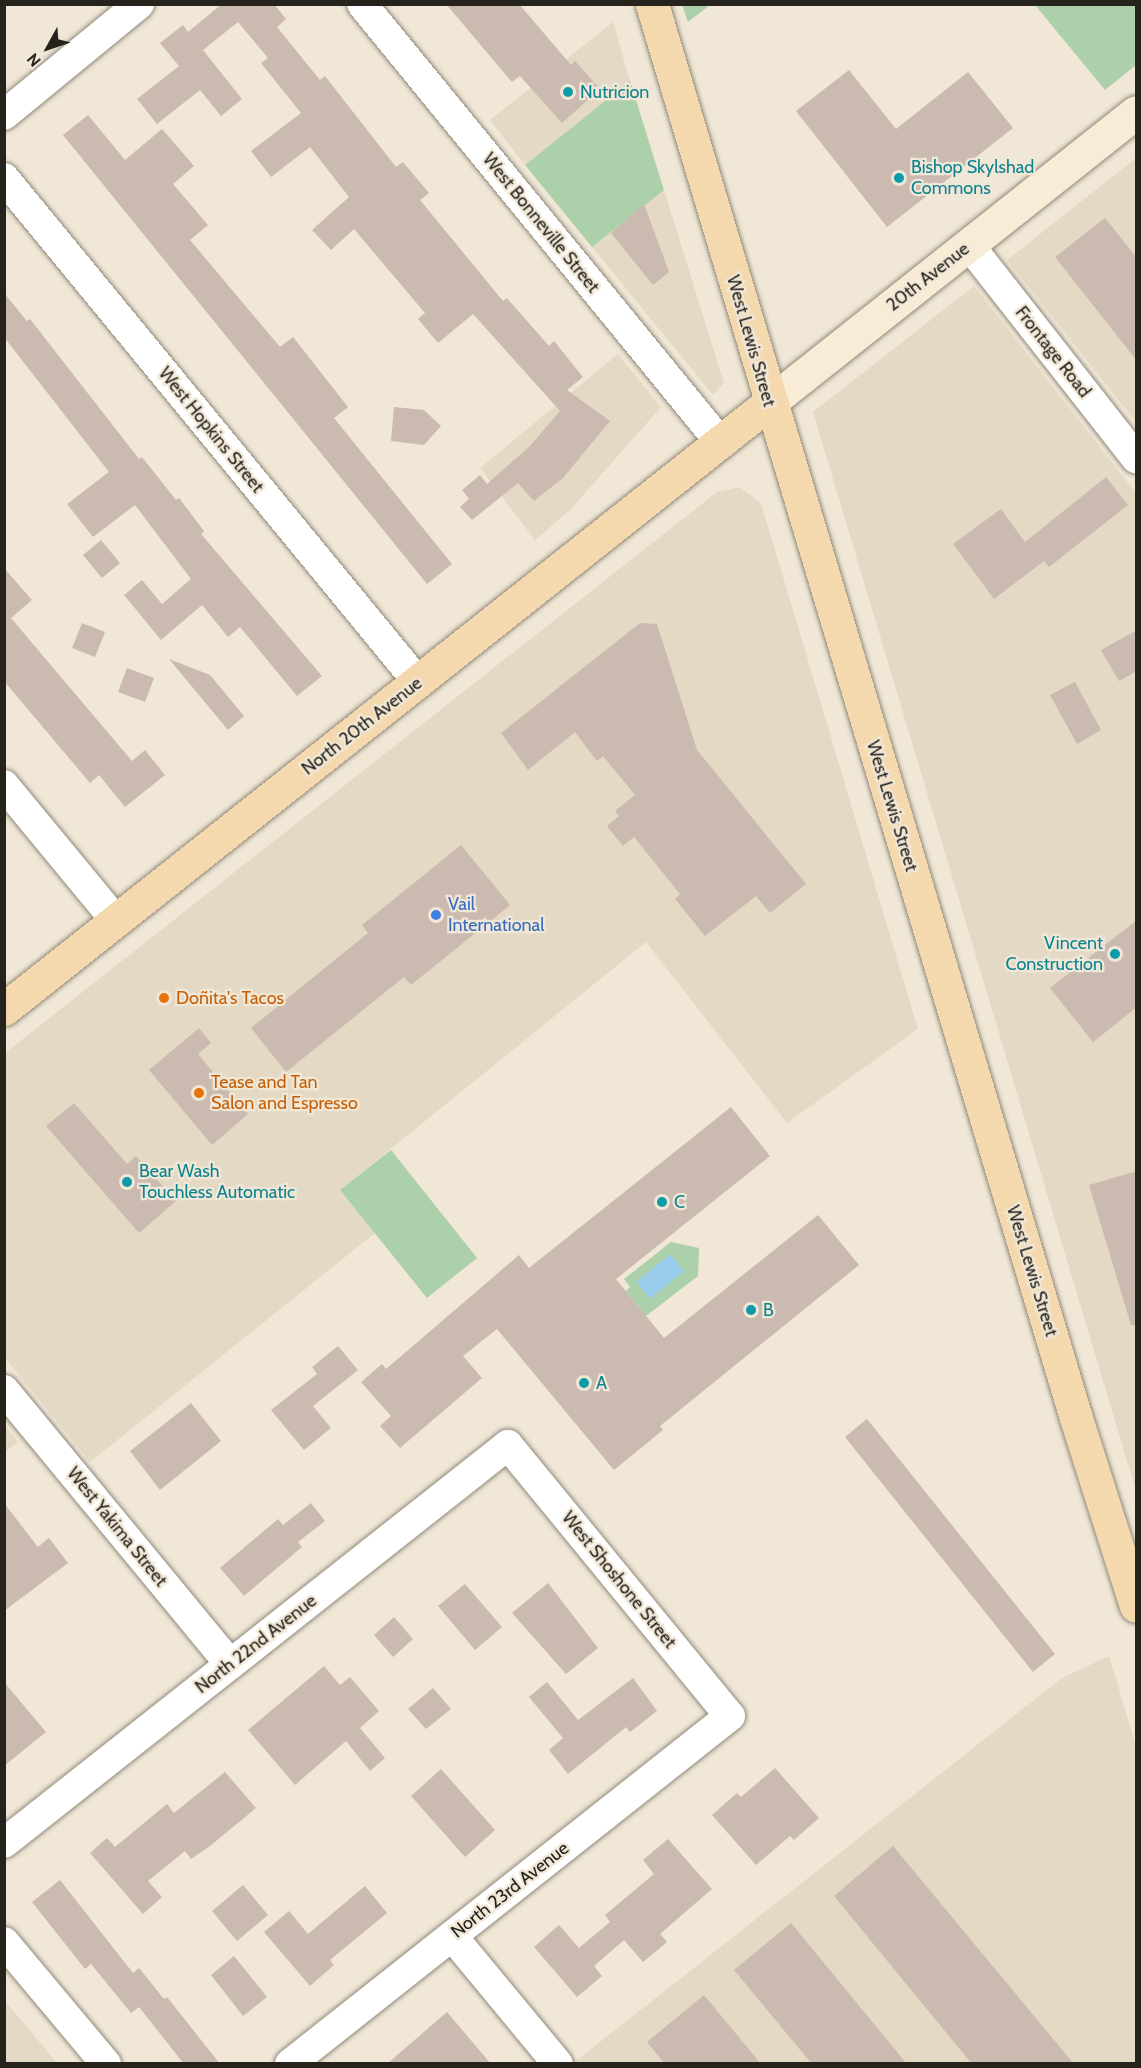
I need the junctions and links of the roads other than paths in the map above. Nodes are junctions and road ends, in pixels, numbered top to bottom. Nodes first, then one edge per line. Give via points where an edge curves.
1 (139, 4) edge
2 (362, 4) edge
3 (652, 4) edge
4 (1137, 112) edge
5 (4, 115) edge
6 (4, 178) edge
7 (969, 245) junction
8 (769, 404) junction
9 (720, 442) junction
10 (1137, 458) edge
11 (418, 682) junction
12 (4, 785) edge
13 (116, 921) junction
14 (4, 1009) edge
15 (4, 1390) edge
16 (508, 1444) joint
17 (1137, 1606) edge
18 (230, 1664) junction
19 (730, 1716) joint
20 (4, 1843) edge
21 (452, 1936) junction
22 (4, 1942) edge
23 (106, 2064) edge
24 (291, 2064) edge
25 (558, 2064) edge

1 - 5 street
2 - 9 street, West Bonneville Street
3 - 8 main road, West Lewis Street
4 - 7 main road, 20th Avenue
6 - 11 street, West Hopkins Street
7 - 8 main road, 20th Avenue
7 - 10 street, Frontage Road
8 - 9 main road, 20th Avenue
8 - 17 main road, West Lewis Street
9 - 11 main road, North 20th Avenue
11 - 13 main road, North 20th Avenue
12 - 13 street
13 - 14 main road, North 20th Avenue
15 - 18 street, West Yakima Street
16 - 18 street, North 22nd Avenue
16 - 19 street, West Shoshone Street
18 - 20 street, North 22nd Avenue
19 - 21 street, North 23rd Avenue
21 - 24 street, North 23rd Avenue
21 - 25 street
22 - 23 street

